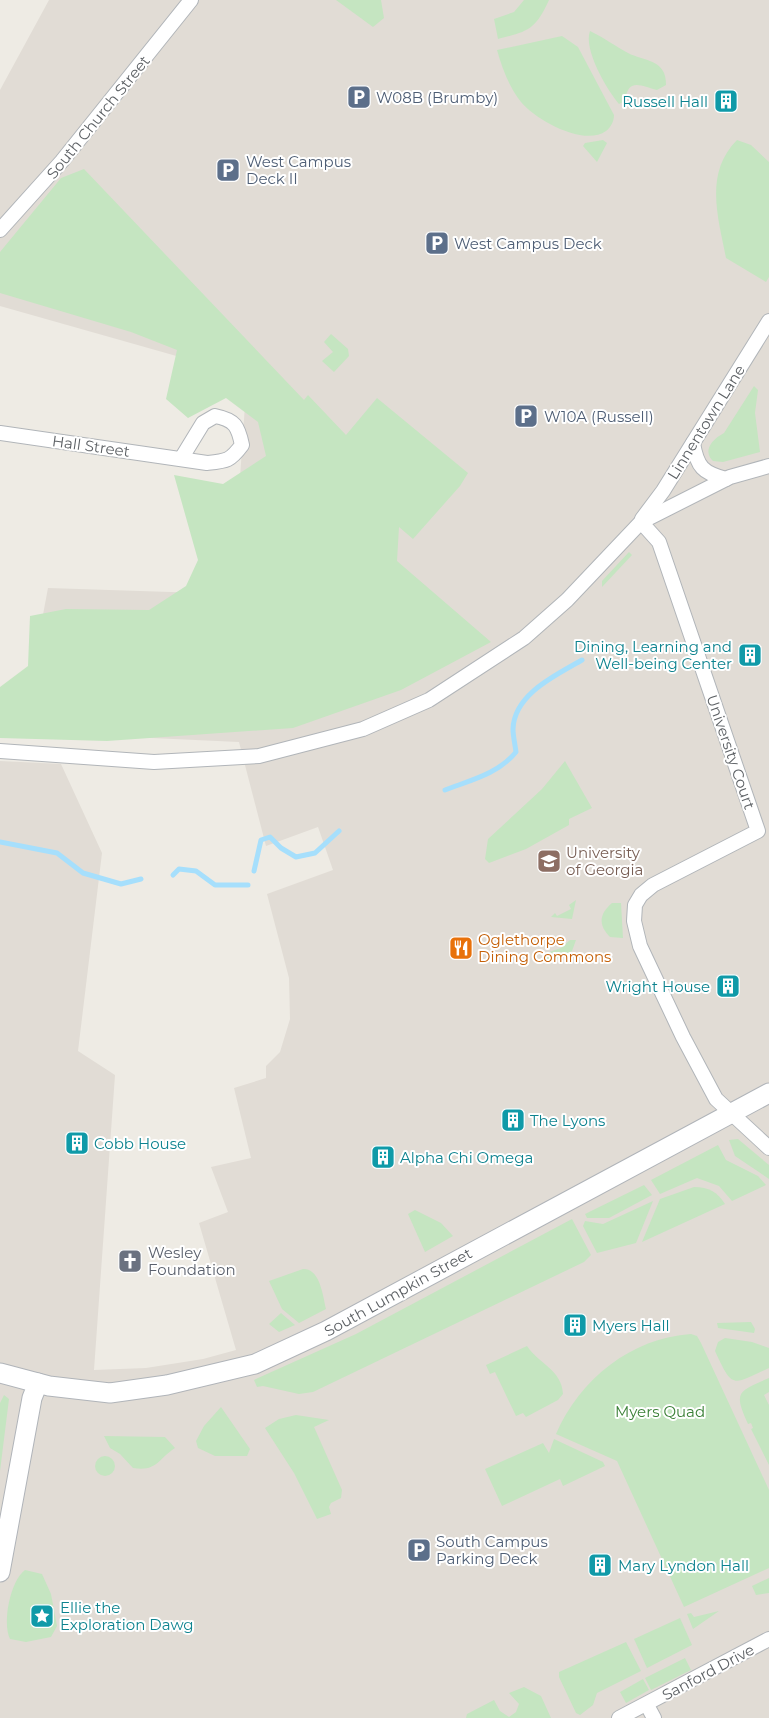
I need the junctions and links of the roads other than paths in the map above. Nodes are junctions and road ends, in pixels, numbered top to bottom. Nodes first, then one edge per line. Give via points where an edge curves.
1 (191, 0) edge
2 (0, 230) edge
3 (769, 321) edge
4 (0, 433) edge
5 (693, 443) junction
6 (181, 459) dead end
7 (769, 466) edge
8 (726, 479) junction
9 (640, 522) junction
10 (0, 751) edge
11 (769, 1093) edge
12 (730, 1114) junction
13 (769, 1148) edge
14 (0, 1372) edge
15 (38, 1383) junction
16 (0, 1572) edge
17 (769, 1639) edge
18 (647, 1705) junction
19 (620, 1718) edge
20 (654, 1718) edge

1 - 2 street, South Church Street via 62,161
3 - 5 street, Linnentown Lane
4 - 6 street, Hall Street
5 - 8 street via 696,459 702,468 710,475
5 - 9 street, Linnentown Lane
7 - 8 street
8 - 9 street
9 - 10 street via 567,600 524,638 429,700 363,729 259,756 154,762
9 - 12 street, University Court via 659,542 758,831 653,885 641,895 634,921 640,946 683,1037 711,1090
11 - 12 main road, South Lumpkin Street
12 - 13 street
12 - 15 main road, South Lumpkin Street via 326,1331 255,1364 167,1385 110,1393
14 - 15 main road, South Lumpkin Street
15 - 16 main road via 32,1398
17 - 18 street, Sanford Drive
18 - 19 street, Sanford Drive
18 - 20 street

